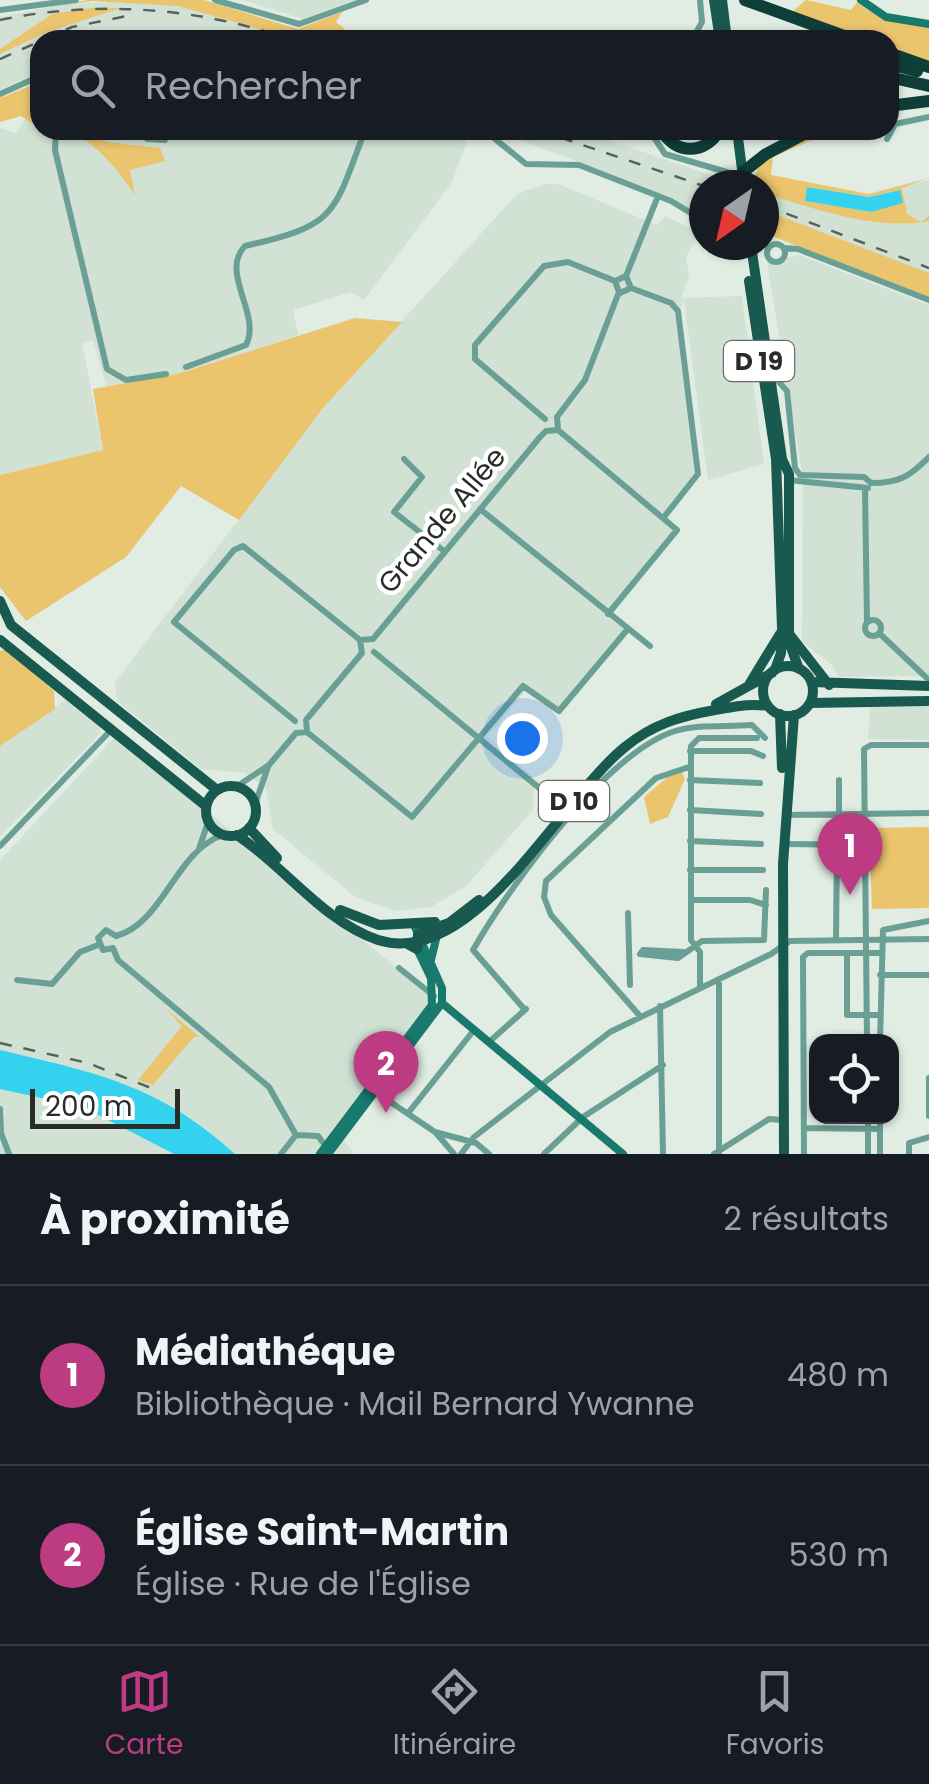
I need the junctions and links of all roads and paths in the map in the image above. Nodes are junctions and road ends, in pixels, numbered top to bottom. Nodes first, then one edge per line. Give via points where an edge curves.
1 (38, 0) edge
2 (76, 0) edge
3 (215, 0) edge
4 (366, 0) edge
5 (700, 0) edge
6 (714, 0) edge
7 (722, 0) edge
8 (744, 0) edge
9 (861, 0) edge
10 (11, 8) junction
11 (0, 10) edge
12 (929, 24) edge
13 (698, 30) edge
14 (718, 30) edge
15 (726, 30) edge
16 (827, 30) edge
17 (899, 57) edge
18 (899, 66) edge
19 (929, 70) edge
20 (899, 79) edge
21 (30, 80) edge
22 (929, 86) edge
23 (0, 94) edge
24 (929, 102) edge
25 (899, 105) edge
26 (929, 117) edge
27 (899, 120) edge
28 (56, 140) edge
29 (360, 140) edge
30 (496, 140) edge
31 (656, 140) edge
32 (669, 140) edge
33 (711, 140) edge
34 (737, 140) edge
35 (793, 140) edge
36 (714, 170) edge
37 (740, 170) edge
38 (750, 170) edge
39 (658, 196) junction
40 (689, 214) edge
41 (784, 248) dead end
42 (750, 260) edge
43 (750, 260) edge
44 (626, 276) junction
45 (614, 281) junction
46 (631, 288) junction
47 (620, 292) junction
48 (929, 300) edge
49 (186, 366) dead end
50 (769, 372) junction
51 (166, 374) dead end
52 (768, 392) junction
53 (788, 402) junction
54 (557, 418) junction
55 (545, 419) junction
56 (558, 430) junction
57 (546, 431) junction
58 (929, 457) edge
59 (404, 459) dead end
60 (787, 477) junction
61 (864, 484) junction
62 (480, 508) junction
63 (664, 517) junction
64 (444, 552) junction
65 (0, 601) edge
66 (608, 614) junction
67 (7, 616) junction
68 (627, 630) junction
69 (786, 631) junction
70 (0, 638) edge
71 (372, 639) junction
72 (360, 640) junction
73 (650, 646) dead end
74 (374, 652) junction
75 (362, 653) junction
76 (775, 669) junction
77 (799, 669) junction
78 (812, 682) junction
79 (929, 683) edge
80 (830, 686) junction
81 (748, 687) junction
82 (929, 700) edge
83 (810, 703) junction
84 (768, 706) junction
85 (780, 714) junction
86 (794, 716) junction
87 (306, 720) junction
88 (295, 722) junction
89 (111, 730) junction
90 (308, 732) junction
91 (296, 733) junction
92 (479, 738) junction
93 (929, 745) edge
94 (690, 751) junction
95 (763, 756) dead end
96 (269, 765) junction
97 (690, 767) junction
98 (690, 780) junction
99 (839, 780) dead end
100 (760, 783) dead end
101 (236, 786) junction
102 (217, 790) junction
103 (255, 804) junction
104 (206, 806) junction
105 (560, 806) junction
106 (690, 810) junction
107 (761, 814) dead end
108 (863, 814) junction
109 (929, 814) edge
110 (840, 815) junction
111 (784, 816) junction
112 (208, 822) junction
113 (249, 828) junction
114 (223, 835) junction
115 (237, 836) junction
116 (690, 841) junction
117 (761, 844) dead end
118 (787, 844) dead end
119 (864, 845) junction
120 (0, 846) edge
121 (837, 846) junction
122 (199, 850) junction
123 (783, 864) junction
124 (690, 870) junction
125 (762, 870) dead end
126 (766, 890) dead end
127 (691, 900) junction
128 (766, 905) junction
129 (628, 913) dead end
130 (929, 921) edge
131 (438, 935) junction
132 (116, 936) junction
133 (836, 938) junction
134 (866, 938) junction
135 (415, 939) junction
136 (880, 939) junction
137 (929, 939) edge
138 (98, 945) junction
139 (782, 946) junction
140 (696, 947) junction
141 (114, 948) junction
142 (683, 952) junction
143 (848, 953) junction
144 (867, 953) junction
145 (880, 954) junction
146 (431, 960) junction
147 (399, 968) dead end
148 (700, 969) junction
149 (880, 975) junction
150 (929, 975) edge
151 (17, 980) dead end
152 (715, 980) junction
153 (630, 985) junction
154 (614, 987) junction
155 (700, 988) junction
156 (434, 996) junction
157 (442, 1003) junction
158 (630, 1004) junction
159 (660, 1006) junction
160 (867, 1015) junction
161 (880, 1015) junction
162 (640, 1016) junction
163 (474, 1030) junction
164 (867, 1034) edge
165 (880, 1034) edge
166 (489, 1042) junction
167 (663, 1066) junction
168 (804, 1071) junction
169 (809, 1071) edge
170 (929, 1078) edge
171 (540, 1084) junction
172 (375, 1090) junction
173 (0, 1109) edge
174 (409, 1112) junction
175 (929, 1116) edge
176 (581, 1119) junction
177 (784, 1120) junction
178 (868, 1124) edge
179 (880, 1124) edge
180 (804, 1128) junction
181 (868, 1129) junction
182 (880, 1130) junction
183 (0, 1132) edge
184 (436, 1132) junction
185 (296, 1135) junction
186 (315, 1136) junction
187 (338, 1138) junction
188 (929, 1138) edge
189 (471, 1142) junction
190 (324, 1152) edge
191 (718, 1153) edge
192 (9, 1154) edge
193 (281, 1154) edge
194 (338, 1154) edge
195 (457, 1154) edge
196 (489, 1154) edge
197 (545, 1154) edge
198 (623, 1154) edge
199 (663, 1154) edge
200 (784, 1154) edge
201 (804, 1154) edge
202 (868, 1154) edge
203 (880, 1154) edge
204 (909, 1154) edge

1 - 10 street
2 - 10 street
3 - 4 street via 300,24
5 - 13 street
6 - 14 main road
7 - 15 main road
8 - 16 highway
9 - 12 main road via 886,17
10 - 11 street
17 - 19 highway
18 - 19 highway
20 - 22 highway
21 - 23 street
24 - 25 highway
26 - 27 street
28 - 51 street via 107,369 126,380
29 - 49 street via 328,215 307,231 245,246 236,258 251,331 246,344
30 - 39 street via 526,164 579,165
31 - 36 street via 665,154
32 - 33 highway via 692,150
34 - 37 main road
35 - 38 highway
39 - 40 street
39 - 44 street
41 - 48 street
42 - 50 main road, D 19
43 - 52 main road, D 19
44 - 45 street
44 - 46 street
45 - 47 street
45 - 55 street via 568,262 544,266 475,346 474,359
46 - 47 street
46 - 63 street via 678,311 698,474
47 - 54 street via 585,380
50 - 52 main road, D 19
50 - 53 street via 784,384
52 - 53 street via 781,391
52 - 60 main road, D 19
53 - 60 street via 795,468
54 - 55 street
54 - 56 street
55 - 57 street
56 - 57 street
56 - 63 street
57 - 62 street, Grande Allée
58 - 61 street via 908,478
59 - 64 street via 422,478 394,512
60 - 61 street
60 - 69 main road, D 19
60 - 69 main road, D 19
61 - 79 street via 866,633 878,634
62 - 64 street, Grande Allée
62 - 66 street
63 - 66 street via 676,532
64 - 71 street, Grande Allée
65 - 67 main road
66 - 68 street
67 - 70 main road
67 - 102 main road
68 - 73 street
68 - 92 street via 559,711 523,686
69 - 76 main road, D 19
69 - 77 main road, D 19
69 - 80 main road
69 - 81 main road
70 - 89 main road
71 - 72 street
71 - 74 street
72 - 75 street
72 - 88 street via 243,546 174,622
74 - 75 street
74 - 92 street
75 - 87 street
76 - 77 main road
76 - 81 main road, D 10
76 - 84 main road via 763,690
77 - 78 main road
78 - 80 main road
78 - 83 main road
79 - 80 main road
81 - 105 main road, D 10 via 721,703 659,717 632,734
82 - 83 main road
83 - 86 main road
84 - 85 main road
84 - 131 main road, D 10 via 684,715 643,733 602,768 484,904
85 - 86 main road
85 - 123 main road
86 - 111 main road
87 - 88 street
87 - 90 street
88 - 91 street
89 - 104 main road
89 - 120 street
90 - 91 street
90 - 92 street via 412,817
91 - 96 street
92 - 105 street
93 - 108 street via 864,749
94 - 95 street
94 - 97 street
94 - 166 street via 699,738 761,738 752,726 678,730 650,742 611,774 532,862 473,950 526,1009
96 - 101 street
96 - 103 street
97 - 98 street
97 - 154 street via 656,778 546,880 551,915
98 - 100 street
98 - 106 street
99 - 110 street
101 - 102 main road
101 - 103 main road
102 - 104 main road
103 - 113 main road
104 - 112 main road
105 - 135 main road, D 10 via 480,899
106 - 107 street
106 - 116 street
108 - 109 street
108 - 110 street
108 - 119 street
110 - 111 street
111 - 123 main road
112 - 114 main road
112 - 122 street
113 - 115 main road
113 - 135 main road, D 10 via 350,916
114 - 115 main road
114 - 122 street
115 - 135 main road via 341,919 378,940
116 - 117 street
116 - 124 street
118 - 121 street
119 - 121 street
119 - 134 street
121 - 133 street
122 - 132 street via 134,928
123 - 139 main road
124 - 125 street
124 - 127 street
126 - 128 street
127 - 128 street
127 - 140 street
128 - 140 street via 765,938 702,941
129 - 153 street
130 - 136 street via 888,928
131 - 135 main road, D 10
131 - 146 main road
132 - 138 street via 103,931
132 - 141 street
133 - 134 street
133 - 139 street
134 - 136 street
134 - 144 street
135 - 146 main road
135 - 156 main road
136 - 137 street
136 - 145 street
138 - 141 street
138 - 151 street via 80,952 52,984
139 - 152 street
139 - 177 main road
140 - 142 street
140 - 148 street
141 - 185 street via 118,960 269,1088
142 - 142 street via 643,950 640,954 678,958
143 - 144 street
143 - 160 street via 847,1014
143 - 168 street via 803,957
144 - 145 street
144 - 160 street
145 - 149 street
146 - 157 main road
147 - 156 street
148 - 152 street
148 - 155 street
149 - 150 street
149 - 161 street
152 - 155 street
152 - 191 street
153 - 154 street
153 - 158 street
154 - 158 street
155 - 159 street
156 - 157 street
156 - 172 main road
157 - 163 main road
157 - 172 main road
158 - 162 street
159 - 162 street
159 - 167 street
160 - 161 street
160 - 164 street
161 - 165 street
162 - 171 street
163 - 166 main road
163 - 174 street
166 - 171 main road
167 - 176 street
167 - 199 street
168 - 169 street
168 - 180 street
170 - 175 street
171 - 176 main road
171 - 189 street
172 - 174 street
172 - 187 main road
173 - 183 street
174 - 184 street
176 - 197 street
176 - 198 main road
177 - 191 street via 768,1119
177 - 200 main road
178 - 181 street
179 - 182 street
180 - 181 street
180 - 201 street
181 - 182 street
181 - 202 street
182 - 203 street
183 - 192 street
184 - 189 street
184 - 195 street
185 - 186 street
185 - 193 street
186 - 187 street
186 - 190 street
187 - 190 main road
187 - 194 street
188 - 204 street via 909,1143
189 - 195 street
189 - 196 street

